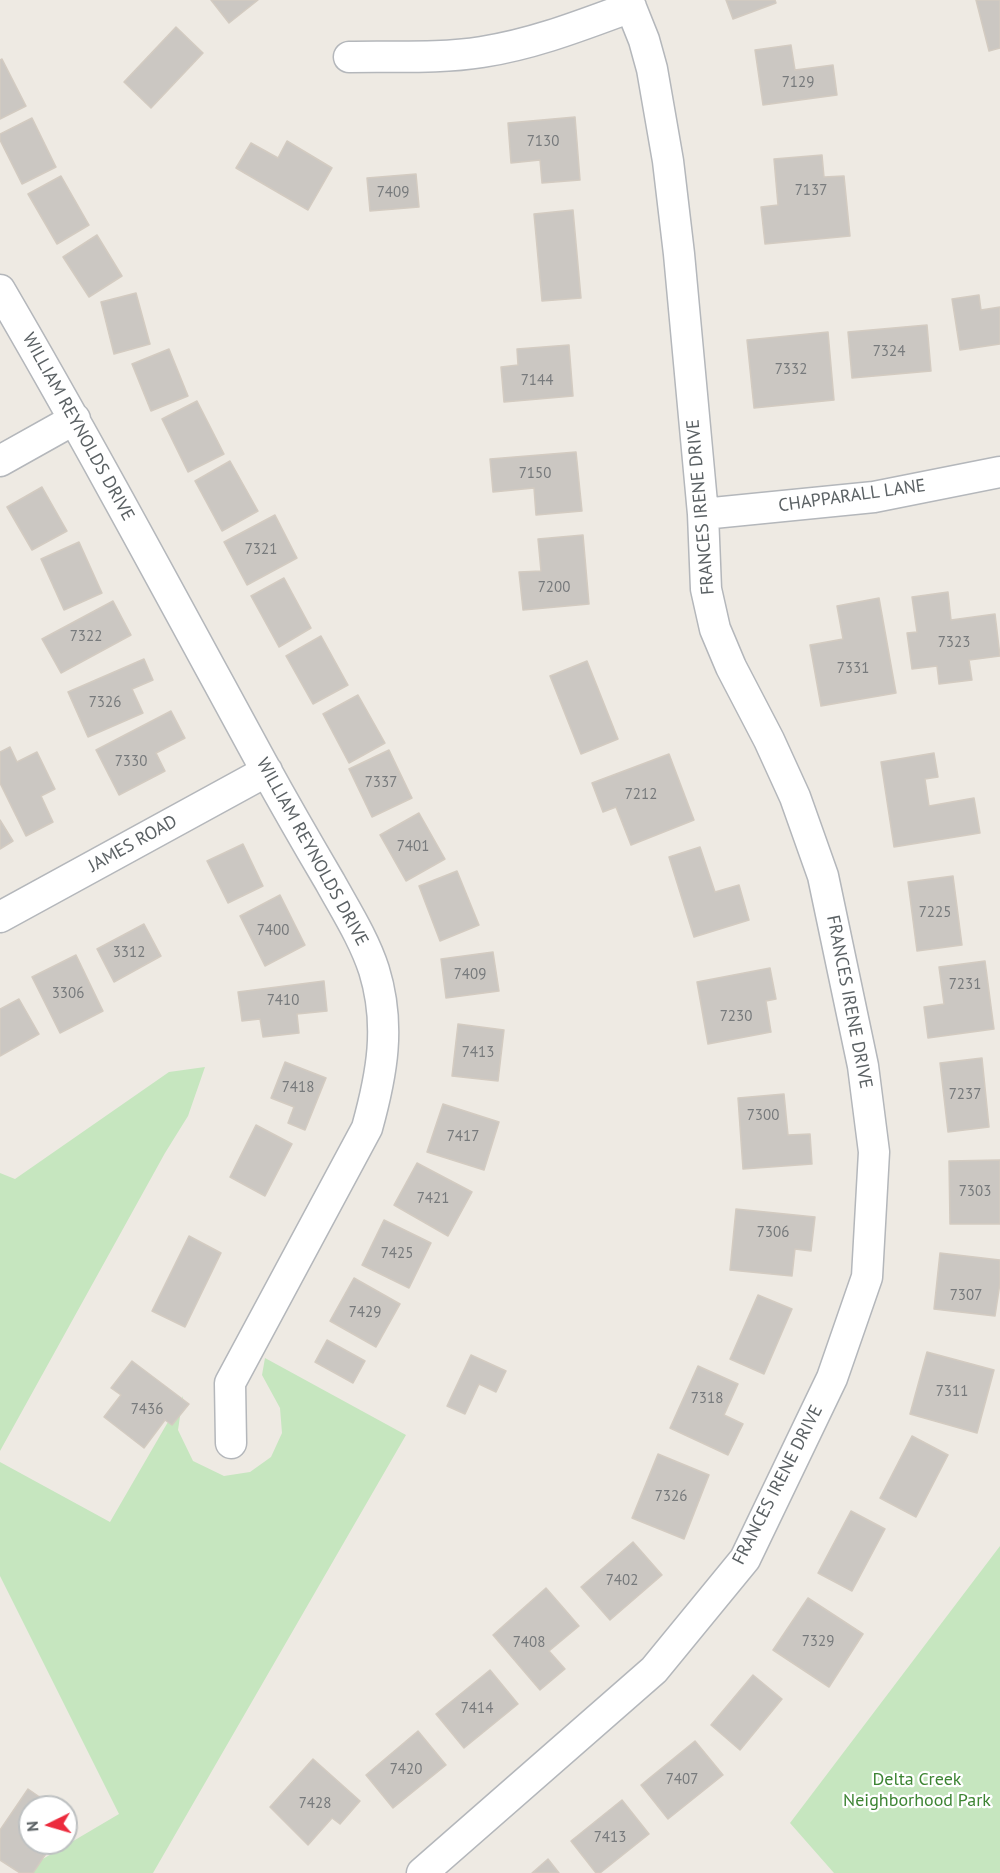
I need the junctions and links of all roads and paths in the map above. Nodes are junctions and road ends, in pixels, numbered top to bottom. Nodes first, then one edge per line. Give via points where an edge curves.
1 (630, 3) edge
2 (349, 57) dead end
3 (0, 290) edge
4 (75, 418) junction
5 (0, 461) edge
6 (1000, 472) edge
7 (703, 514) junction
8 (267, 771) junction
9 (0, 917) edge
10 (231, 1443) dead end
11 (422, 1873) edge

1 - 2 street via 539,40 483,52
1 - 7 street, FRANCES IRENE DRIVE via 652,69 668,161
3 - 4 street, WILLIAM REYNOLDS DRIVE
4 - 5 street
4 - 8 street, WILLIAM REYNOLDS DRIVE
6 - 7 street, CHAPPARALL LANE via 874,497
7 - 11 street, FRANCES IRENE DRIVE via 706,590 715,629 795,797 823,876 840,955 863,1066 874,1152 867,1277 831,1378 745,1559 654,1670
8 - 9 street, JAMES ROAD
8 - 10 street, WILLIAM REYNOLDS DRIVE via 359,932 374,971 383,1012 384,1050 367,1128 230,1383

